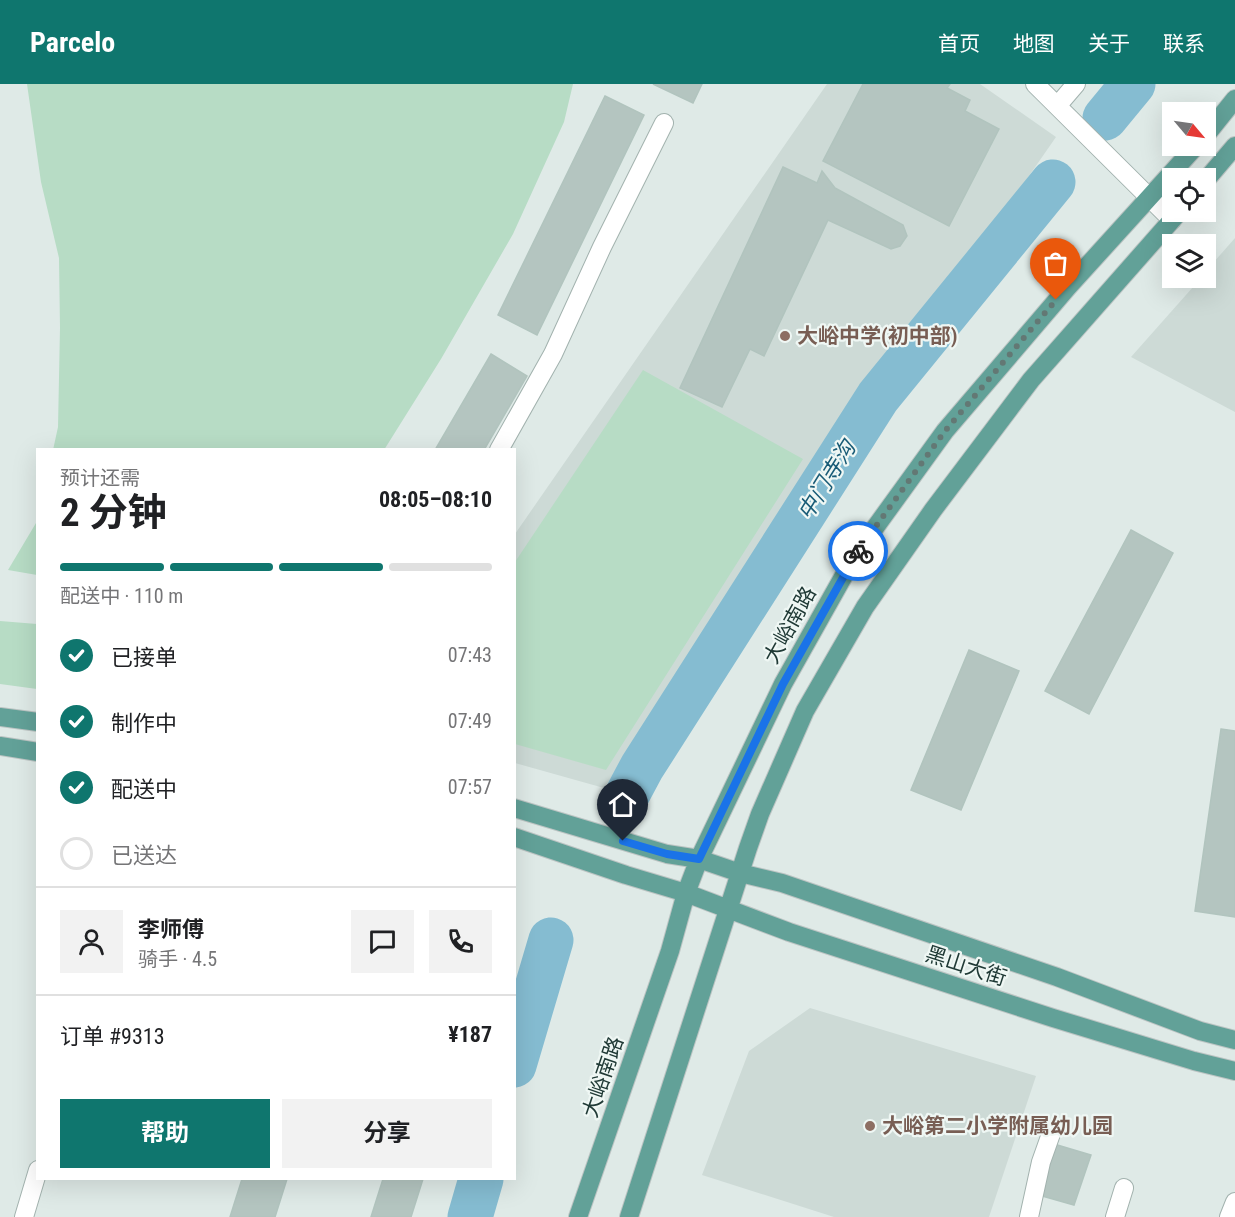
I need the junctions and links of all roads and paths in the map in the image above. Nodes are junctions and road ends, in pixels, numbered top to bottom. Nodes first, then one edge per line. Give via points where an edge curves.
1 (1035, 84) edge
2 (1076, 84) edge
3 (1235, 99) edge
4 (1058, 105) junction
5 (664, 123) dead end
6 (1216, 123) edge
7 (1235, 146) edge
8 (1187, 156) edge
9 (1216, 168) edge
10 (1149, 198) junction
11 (1162, 207) edge
12 (1170, 222) edge
13 (500, 448) edge
14 (0, 717) edge
15 (36, 722) edge
16 (0, 746) edge
17 (36, 752) edge
18 (516, 809) edge
19 (516, 838) edge
20 (699, 859) junction
21 (740, 873) junction
22 (686, 893) junction
23 (727, 908) junction
24 (1235, 1040) edge
25 (1235, 1071) edge
26 (1052, 1131) dead end
27 (36, 1177) edge
28 (1124, 1188) dead end
29 (1235, 1202) edge
30 (24, 1217) edge
31 (578, 1217) edge
32 (629, 1217) edge
33 (1029, 1217) edge
34 (1114, 1217) edge
35 (1229, 1217) edge

1 - 4 street
2 - 4 street
3 - 6 main road
4 - 10 street
5 - 13 street via 553,354
7 - 9 main road
8 - 10 main road, 大峪南路
10 - 11 street
10 - 20 main road, 大峪南路 via 945,431 856,554 783,684
12 - 21 main road via 1031,380 865,607 805,711 760,813
14 - 15 main road
16 - 17 main road
18 - 20 main road, 黑山大街 via 667,854
19 - 22 main road, 黑山大街
20 - 21 main road, 黑山大街
20 - 22 main road, 大峪南路
21 - 23 main road
21 - 24 main road, 黑山大街 via 782,883 1057,977 1200,1032
22 - 23 main road, 黑山大街
22 - 31 main road, 大峪南路 via 670,951
23 - 25 main road, 黑山大街 via 1053,1018
23 - 32 main road
26 - 33 street
27 - 30 street
28 - 34 street
29 - 35 street

